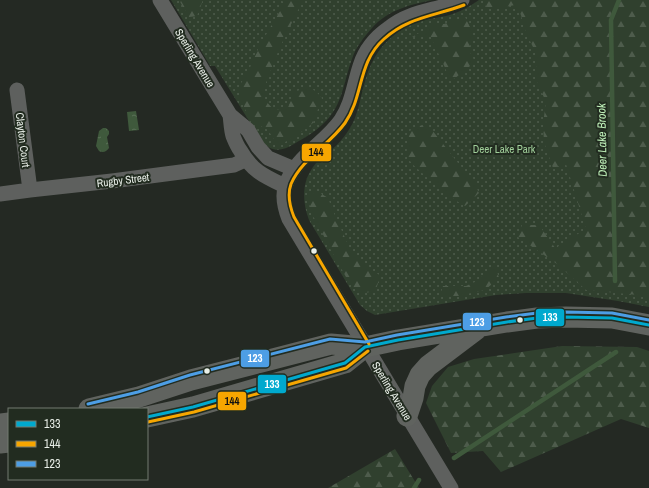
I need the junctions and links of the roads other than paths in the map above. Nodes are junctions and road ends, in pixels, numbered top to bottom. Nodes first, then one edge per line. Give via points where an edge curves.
1 (160, 0) edge
2 (462, 0) edge
3 (17, 90) dead end
4 (230, 115) junction
5 (245, 160) junction
6 (294, 169) junction
7 (285, 186) junction
8 (30, 190) junction
9 (0, 194) edge
10 (649, 325) edge
11 (479, 327) junction
12 (366, 347) junction
13 (93, 408) edge
14 (407, 416) junction
15 (148, 417) edge
16 (451, 488) edge

1 - 4 street, Sperling Avenue
2 - 6 street via 403,18 378,37 360,64 346,112
3 - 8 street, Clayton Court
4 - 5 street, Sperling Avenue via 233,137
4 - 6 street, Sperling Avenue via 248,130 268,158
5 - 7 street, Sperling Avenue via 259,172
5 - 8 street, Rugby Street via 234,165
6 - 7 street
7 - 12 street, Sperling Avenue via 285,210 289,219
8 - 9 street, Rugby Street
10 - 11 main road via 612,318 566,317 537,318
11 - 12 main road
11 - 14 main road via 420,375
12 - 13 main road via 331,344
12 - 14 street, Sperling Avenue
12 - 15 main road via 338,365 193,407
14 - 16 street, Sperling Avenue

